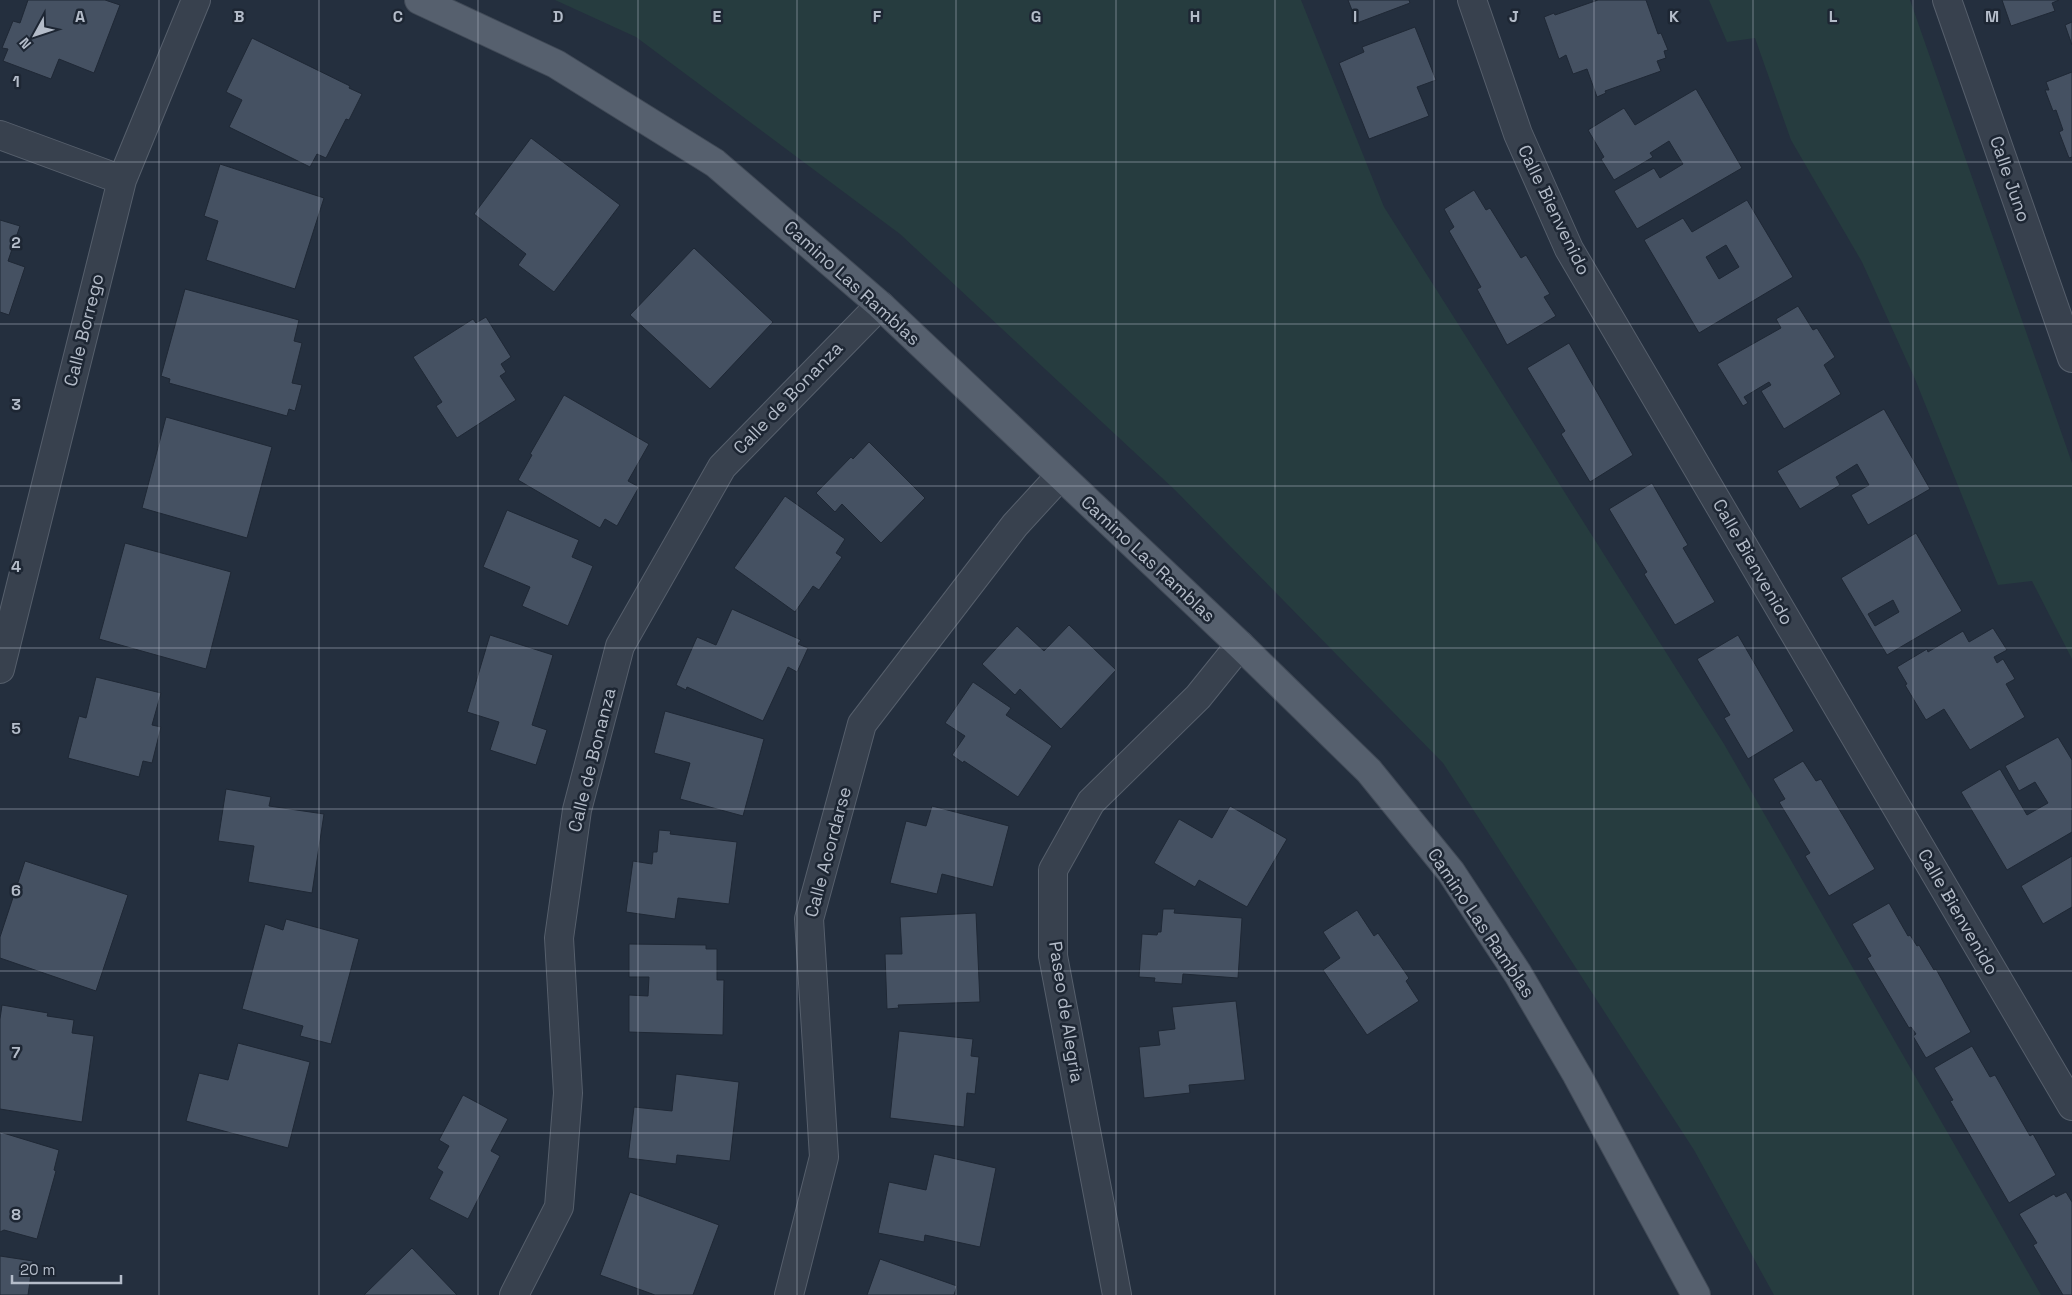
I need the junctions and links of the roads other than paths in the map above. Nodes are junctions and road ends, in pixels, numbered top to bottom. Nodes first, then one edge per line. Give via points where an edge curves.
1 (196, 0) edge
2 (419, 0) edge
3 (1472, 0) edge
4 (1947, 0) edge
5 (0, 135) edge
6 (122, 180) junction
7 (880, 305) junction
8 (2072, 358) edge
9 (1060, 476) junction
10 (1240, 645) junction
11 (0, 669) edge
12 (2072, 1106) edge
13 (514, 1295) edge
14 (789, 1295) edge
15 (1117, 1295) edge
16 (1696, 1295) edge

1 - 6 street, Calle Borrego
2 - 7 main road, Camino Las Ramblas via 556,64 715,163
3 - 12 street, Calle Bienvenido via 1518,134 1569,249
4 - 8 street, Calle Juno
5 - 6 street
6 - 11 street, Calle Borrego
7 - 9 main road, Camino Las Ramblas
7 - 13 street, Calle de Bonanza via 722,467 620,646 576,810 559,938 568,1093 560,1207
9 - 10 main road, Camino Las Ramblas
9 - 14 street, Calle Acordarse via 1015,525 862,724 809,919 824,1157
10 - 15 street, Paseo de Alegria via 1198,697 1091,802 1053,870 1053,956
10 - 16 main road, Camino Las Ramblas via 1369,771 1451,872 1518,974 1572,1067

